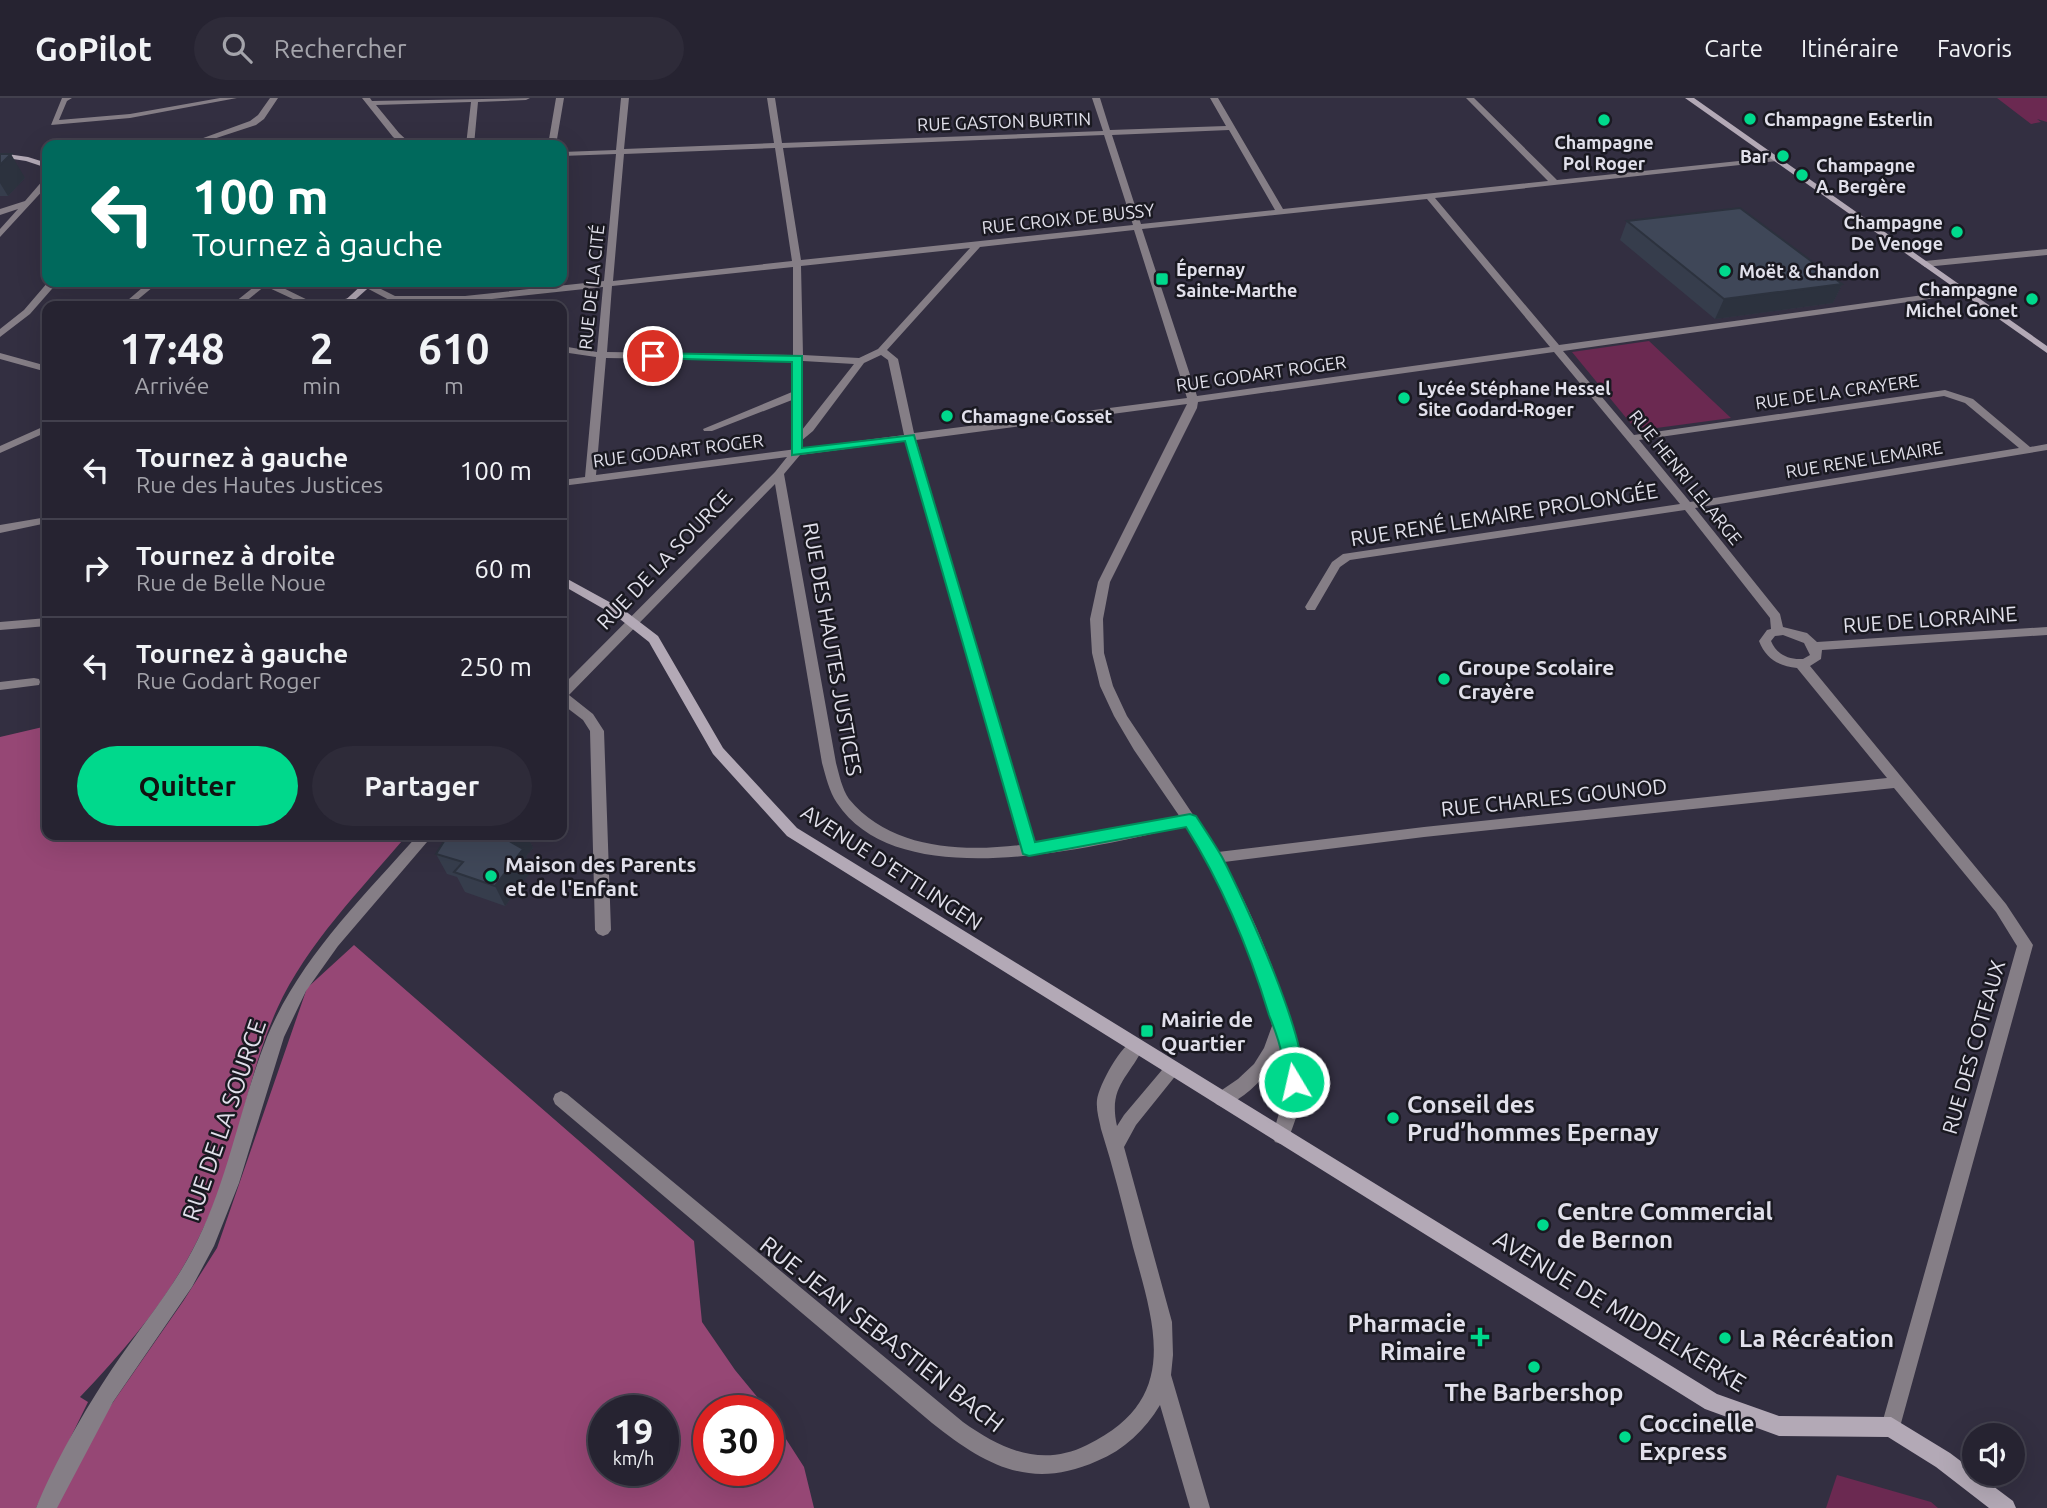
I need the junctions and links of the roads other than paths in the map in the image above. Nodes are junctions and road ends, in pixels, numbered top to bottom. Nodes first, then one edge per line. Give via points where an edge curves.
1 (68, 98) edge
2 (233, 98) edge
3 (274, 98) edge
4 (526, 98) edge
5 (560, 98) edge
6 (625, 98) edge
7 (771, 98) edge
8 (1096, 98) edge
9 (1214, 98) edge
10 (1470, 98) edge
11 (1689, 98) edge
12 (367, 100) edge
13 (475, 100) edge
14 (1231, 128) junction
15 (1109, 133) junction
16 (203, 140) edge
17 (402, 140) edge
18 (471, 140) edge
19 (553, 140) edge
20 (779, 145) junction
21 (620, 151) junction
22 (567, 154) edge
23 (0, 155) edge
24 (1777, 159) junction
25 (42, 162) edge
26 (1555, 183) junction
27 (42, 187) edge
28 (1428, 195) junction
29 (29, 203) junction
30 (1280, 211) junction
31 (0, 212) edge
32 (1137, 226) junction
33 (0, 234) edge
34 (979, 243) junction
35 (2047, 252) edge
36 (797, 264) junction
37 (1925, 264) junction
38 (607, 284) junction
39 (567, 286) edge
40 (49, 287) edge
41 (148, 287) edge
42 (259, 287) edge
43 (275, 287) edge
44 (364, 287) edge
45 (373, 287) edge
46 (550, 287) edge
47 (1964, 291) junction
48 (131, 301) edge
49 (240, 301) edge
50 (304, 301) edge
51 (348, 301) edge
52 (0, 334) edge
53 (567, 350) edge
54 (1559, 350) junction
55 (2047, 350) edge
56 (881, 351) junction
57 (600, 355) junction
58 (0, 356) edge
59 (798, 358) junction
60 (861, 361) junction
61 (42, 368) edge
62 (797, 394) junction
63 (1193, 400) junction
64 (708, 429) dead end
65 (42, 430) edge
66 (910, 437) junction
67 (1632, 438) junction
68 (797, 439) junction
69 (2047, 447) edge
70 (0, 450) edge
71 (2028, 450) junction
72 (796, 453) junction
73 (779, 474) junction
74 (590, 479) junction
75 (567, 482) edge
76 (1688, 505) junction
77 (42, 521) edge
78 (0, 529) edge
79 (567, 583) edge
80 (1311, 607) dead end
81 (42, 622) edge
82 (635, 622) junction
83 (0, 626) edge
84 (1777, 631) junction
85 (2047, 631) edge
86 (1815, 646) junction
87 (1801, 664) junction
88 (34, 682) dead end
89 (0, 686) edge
90 (567, 691) edge
91 (567, 700) edge
92 (1898, 782) junction
93 (1190, 820) junction
94 (422, 840) edge
95 (1029, 850) junction
96 (1214, 858) junction
97 (603, 930) dead end
98 (1280, 1027) junction
99 (1136, 1046) junction
100 (1173, 1069) junction
101 (561, 1098) dead end
102 (1222, 1099) junction
103 (1281, 1136) junction
104 (1115, 1146) junction
105 (1162, 1378) junction
106 (1891, 1427) junction
107 (46, 1508) edge
108 (1200, 1508) edge
109 (2006, 1508) edge

1 - 2 street via 54,123 130,116
3 - 16 street via 253,123
4 - 13 street
5 - 19 street
6 - 21 street, RUE DE LA CITÉ
7 - 20 street
8 - 15 street
9 - 14 street
10 - 26 street
11 - 24 street
12 - 13 street
12 - 17 street
13 - 18 street
14 - 15 street, RUE GASTON BURTIN
14 - 30 street
15 - 20 street, RUE GASTON BURTIN
15 - 32 street
20 - 21 street, RUE GASTON BURTIN
20 - 36 street
21 - 22 street, RUE GASTON BURTIN
21 - 38 street, RUE DE LA CITÉ
23 - 25 street
24 - 26 street, RUE CROIX DE BUSSY
24 - 37 street
26 - 28 street, RUE CROIX DE BUSSY
27 - 29 street
28 - 30 street, RUE CROIX DE BUSSY
28 - 54 street, RUE HENRI LELARGE
29 - 31 street
29 - 33 street
30 - 32 street, RUE CROIX DE BUSSY
32 - 34 street, RUE CROIX DE BUSSY
32 - 63 street
34 - 36 street, RUE CROIX DE BUSSY
34 - 56 street
35 - 37 street
36 - 38 street, RUE CROIX DE BUSSY
36 - 59 street
37 - 47 street
38 - 39 street, RUE CROIX DE BUSSY
38 - 57 street, RUE DE LA CITÉ
40 - 52 street
41 - 48 street
42 - 49 street
43 - 50 street
44 - 51 street
45 - 46 street, RUE CROIX DE BUSSY via 385,296 407,300 465,299
47 - 54 street, RUE GODART ROGER
47 - 55 street
53 - 57 street
54 - 63 street, RUE GODART ROGER
54 - 67 street, RUE HENRI LELARGE
56 - 60 street
56 - 66 street via 892,359
57 - 59 street
57 - 74 street, RUE DE LA CITÉ
58 - 61 street
59 - 60 street
59 - 62 street
60 - 68 street
62 - 64 street
62 - 68 street
63 - 66 street, RUE GODART ROGER
63 - 93 street via 1112,560 1098,598 1096,625 1100,666 1118,713
65 - 70 street
66 - 72 street, RUE GODART ROGER
66 - 95 street
67 - 71 street, RUE DE LA CRAYERE via 1945,393 1969,401
67 - 76 street, RUE HENRI LELARGE
68 - 72 street
69 - 71 street, RUE RENE LEMAIRE
71 - 76 street, RUE RENE LEMAIRE
72 - 73 street, RUE DE LA SOURCE
72 - 74 street, RUE GODART ROGER
73 - 82 street, RUE DE LA SOURCE
73 - 95 street, RUE DES HAUTES JUSTICES via 829,763 839,795 864,824 911,848 953,853
74 - 75 street, RUE GODART ROGER
76 - 80 street, RUE RENÉ LEMAIRE PROLONGÉE via 1348,557 1336,565
76 - 84 street, RUE HENRI LELARGE via 1776,617
77 - 78 street
79 - 82 street, AVENUE D'ETTLINGEN
81 - 83 street
82 - 90 street, RUE DE LA SOURCE
82 - 99 street, AVENUE D'ETTLINGEN via 654,639 718,751 793,832
84 - 86 street via 1794,633
84 - 87 street via 1767,636 1766,646 1784,661
85 - 86 street, RUE DE LORRAINE
86 - 87 street via 1814,660
87 - 92 street, RUE DES COTEAUX
88 - 89 street
91 - 97 street via 597,731
92 - 96 street, RUE CHARLES GOUNOD
92 - 106 street, RUE DES COTEAUX via 2001,908 2025,945
93 - 95 street, RUE DES HAUTES JUSTICES
93 - 96 street
94 - 107 street, RUE DE LA SOURCE via 326,951 298,992 275,1039 207,1243 106,1396
96 - 98 street via 1265,973
98 - 102 street via 1263,1069
98 - 103 street via 1292,1057 1294,1082
99 - 100 street, AVENUE DE MIDDELKERKE
99 - 104 street, RUE JEAN SEBASTIEN BACH via 1107,1091 1104,1116
100 - 102 street, AVENUE DE MIDDELKERKE
100 - 104 street via 1130,1120
101 - 105 street, RUE JEAN SEBASTIEN BACH via 732,1246 950,1423 1002,1458 1043,1466 1069,1464 1096,1454 1133,1426 1151,1403
102 - 103 street, AVENUE DE MIDDELKERKE
103 - 106 street, AVENUE DE MIDDELKERKE via 1712,1402 1779,1426
104 - 105 street, RUE JEAN SEBASTIEN BACH via 1163,1322 1166,1352
105 - 108 street
106 - 109 street via 1944,1460

